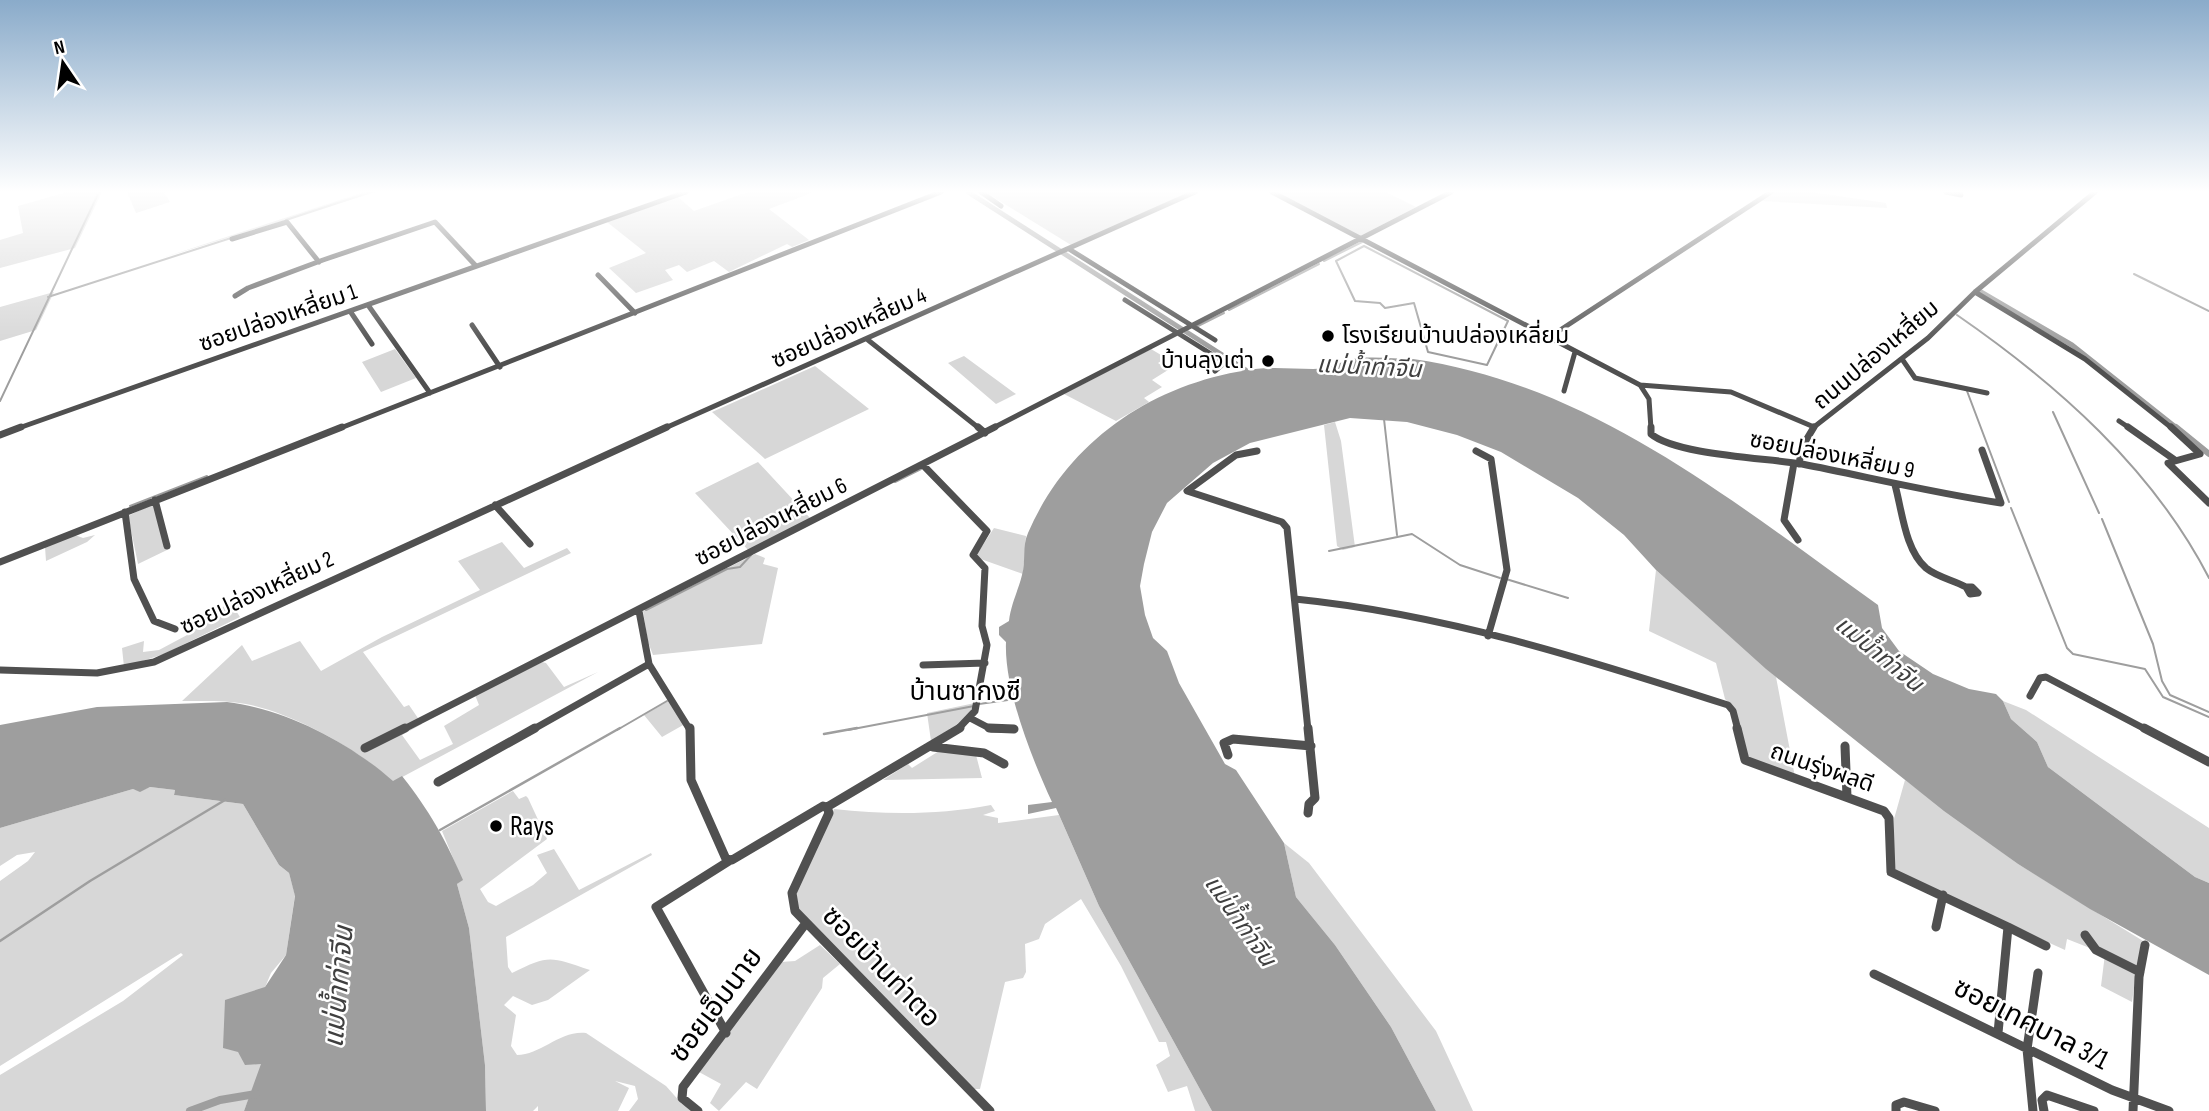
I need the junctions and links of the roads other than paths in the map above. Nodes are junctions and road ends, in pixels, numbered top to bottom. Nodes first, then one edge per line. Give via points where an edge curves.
1 (304, 244) edge
2 (372, 244) edge
3 (455, 244) edge
4 (539, 244) edge
5 (808, 244) edge
6 (1079, 244) edge
7 (1352, 244) edge
8 (1370, 244) edge
9 (1692, 244) edge
10 (2033, 244) edge
11 (1063, 251) junction
12 (319, 262) junction
13 (476, 266) junction
14 (598, 275) dead end
15 (1975, 292) junction
16 (235, 296) dead end
17 (1125, 300) dead end
18 (1166, 303) dead end
19 (368, 305) junction
20 (350, 311) junction
21 (634, 312) junction
22 (472, 325) dead end
23 (1192, 326) junction
24 (1178, 332) junction
25 (1195, 336) junction
26 (1548, 338) junction
27 (869, 340) junction
28 (1214, 340) dead end
29 (372, 344) dead end
30 (1575, 352) junction
31 (1902, 359) junction
32 (500, 367) junction
33 (1215, 371) dead end
34 (1640, 385) junction
35 (1564, 391) dead end
36 (430, 393) junction
37 (1987, 393) dead end
38 (2119, 421) dead end
39 (1814, 427) junction
40 (985, 433) junction
41 (0, 435) edge
42 (1258, 450) dead end
43 (1982, 450) dead end
44 (1476, 451) dead end
45 (2175, 460) junction
46 (1797, 463) junction
47 (923, 466) junction
48 (1895, 485) junction
49 (517, 495) joint
50 (155, 500) junction
51 (2209, 503) edge
52 (495, 505) junction
53 (125, 512) junction
54 (1798, 540) dead end
55 (530, 544) dead end
56 (167, 546) dead end
57 (0, 562) edge
58 (1966, 587) dead end
59 (1295, 599) junction
60 (639, 611) junction
61 (175, 629) dead end
62 (1488, 635) junction
63 (985, 663) junction
64 (649, 664) junction
65 (923, 665) dead end
66 (0, 670) edge
67 (2030, 696) dead end
68 (970, 718) junction
69 (1014, 729) dead end
70 (1311, 746) junction
71 (1845, 746) dead end
72 (932, 747) junction
73 (365, 748) dead end
74 (1228, 755) dead end
75 (2209, 762) edge
76 (1004, 764) dead end
77 (438, 782) dead end
78 (1847, 797) junction
79 (827, 807) junction
80 (1308, 813) dead end
81 (729, 861) junction
82 (1943, 895) junction
83 (806, 923) junction
84 (1936, 927) dead end
85 (2008, 927) junction
86 (2085, 935) dead end
87 (2145, 945) dead end
88 (2046, 946) dead end
89 (2140, 972) junction
90 (2038, 973) dead end
91 (1874, 974) dead end
92 (726, 1033) junction
93 (1998, 1034) junction
94 (2026, 1049) junction
95 (2133, 1098) junction
96 (698, 1111) edge
97 (990, 1111) edge
98 (1896, 1111) edge
99 (1935, 1111) edge
100 (2033, 1111) edge
101 (2043, 1111) edge
102 (2094, 1111) edge
103 (2133, 1111) edge
104 (2169, 1111) edge

1 - 12 street
2 - 12 street
3 - 13 street
4 - 13 street, ซอยปล่องเหลี่ยม 1
5 - 21 street
6 - 11 street, ซอยปล่องเหลี่ยม 4
7 - 23 street, ซอยปล่องเหลี่ยม 6
8 - 26 street, ถนนปล่องเหลี่ยม
9 - 26 street
10 - 15 street, ถนนปล่องเหลี่ยม
11 - 23 street
11 - 27 street, ซอยปล่องเหลี่ยม 4
12 - 16 street
13 - 19 street, ซอยปล่องเหลี่ยม 1
14 - 21 street
15 - 31 street, ถนนปล่องเหลี่ยม
15 - 45 street via 2110,377 2200,454
17 - 24 street
18 - 23 street
19 - 20 street, ซอยปล่องเหลี่ยม 1
19 - 36 street
20 - 29 street
20 - 41 street, ซอยปล่องเหลี่ยม 1
21 - 32 street
22 - 32 street
23 - 24 street, ซอยปล่องเหลี่ยม 6
23 - 25 street
24 - 25 street
24 - 40 street, ซอยปล่องเหลี่ยม 6
25 - 28 street
25 - 33 street via 1222,362
26 - 30 street, ถนนปล่องเหลี่ยม
27 - 40 street
27 - 49 street, ซอยปล่องเหลี่ยม 4
30 - 34 street, ถนนปล่องเหลี่ยม
30 - 35 street
31 - 37 street via 1915,378
31 - 39 street, ถนนปล่องเหลี่ยม
32 - 36 street
34 - 39 street, ถนนปล่องเหลี่ยม via 1731,391
34 - 46 street, ซอยปล่องเหลี่ยม 9 via 1649,399 1651,434 1657,439
36 - 50 street
38 - 45 street
39 - 46 street
40 - 47 street, ซอยปล่องเหลี่ยม 6
42 - 59 street via 1236,455 1187,491 1285,524
43 - 48 street, ซอยปล่องเหลี่ยม 9 via 2002,503
44 - 62 street via 1491,459 1507,570
45 - 51 street via 2170,466
46 - 48 street, ซอยปล่องเหลี่ยม 9
46 - 54 street via 1784,520
47 - 60 street, ซอยปล่องเหลี่ยม 6
47 - 63 street via 987,531 973,555 985,568
48 - 58 street via 1914,550 1923,565
49 - 52 street, ซอยปล่องเหลี่ยม 2
50 - 53 street
50 - 56 street
52 - 55 street
52 - 66 street, ซอยปล่องเหลี่ยม 2 via 146,664 64,674
53 - 57 street
53 - 61 street via 135,582 154,621
59 - 62 street, ถนนรุ่งผลดี via 1372,607
59 - 70 street
60 - 64 street
60 - 73 street, ซอยปล่องเหลี่ยม 6
62 - 78 street, ถนนรุ่งผลดี via 1587,659 1728,705 1747,761
63 - 65 street
63 - 68 street
64 - 77 street
64 - 81 street via 690,727 691,780
67 - 75 street via 2040,678 2046,677
68 - 69 street via 991,729
68 - 72 street
70 - 74 street via 1233,739 1224,743
70 - 80 street via 1315,799
71 - 78 street
72 - 76 street via 984,752
72 - 79 street
78 - 82 street, ถนนรุ่งผลดี via 1888,816 1891,871
79 - 81 street
79 - 83 street, ซอยบ้านท่าตอ via 829,814 792,893 795,911
81 - 92 street via 656,908
82 - 84 street
82 - 85 street, ถนนรุ่งผลดี
83 - 92 street, ซอยเอ็มนาย
83 - 97 street, ซอยบ้านท่าตอ
85 - 88 street, ถนนรุ่งผลดี
85 - 93 street
86 - 89 street via 2096,950
87 - 89 street
89 - 95 street
90 - 94 street
91 - 93 street, ซอยเทศบาล 3/1
92 - 96 street, ซอยเอ็มนาย via 683,1087 682,1098
93 - 94 street, ซอยเทศบาล 3/1
94 - 95 street, ซอยเทศบาล 3/1
94 - 100 street
95 - 103 street
95 - 104 street, ซอยเทศบาล 3/1
98 - 99 street via 1896,1105 1904,1102
101 - 102 street via 2042,1100 2047,1096

